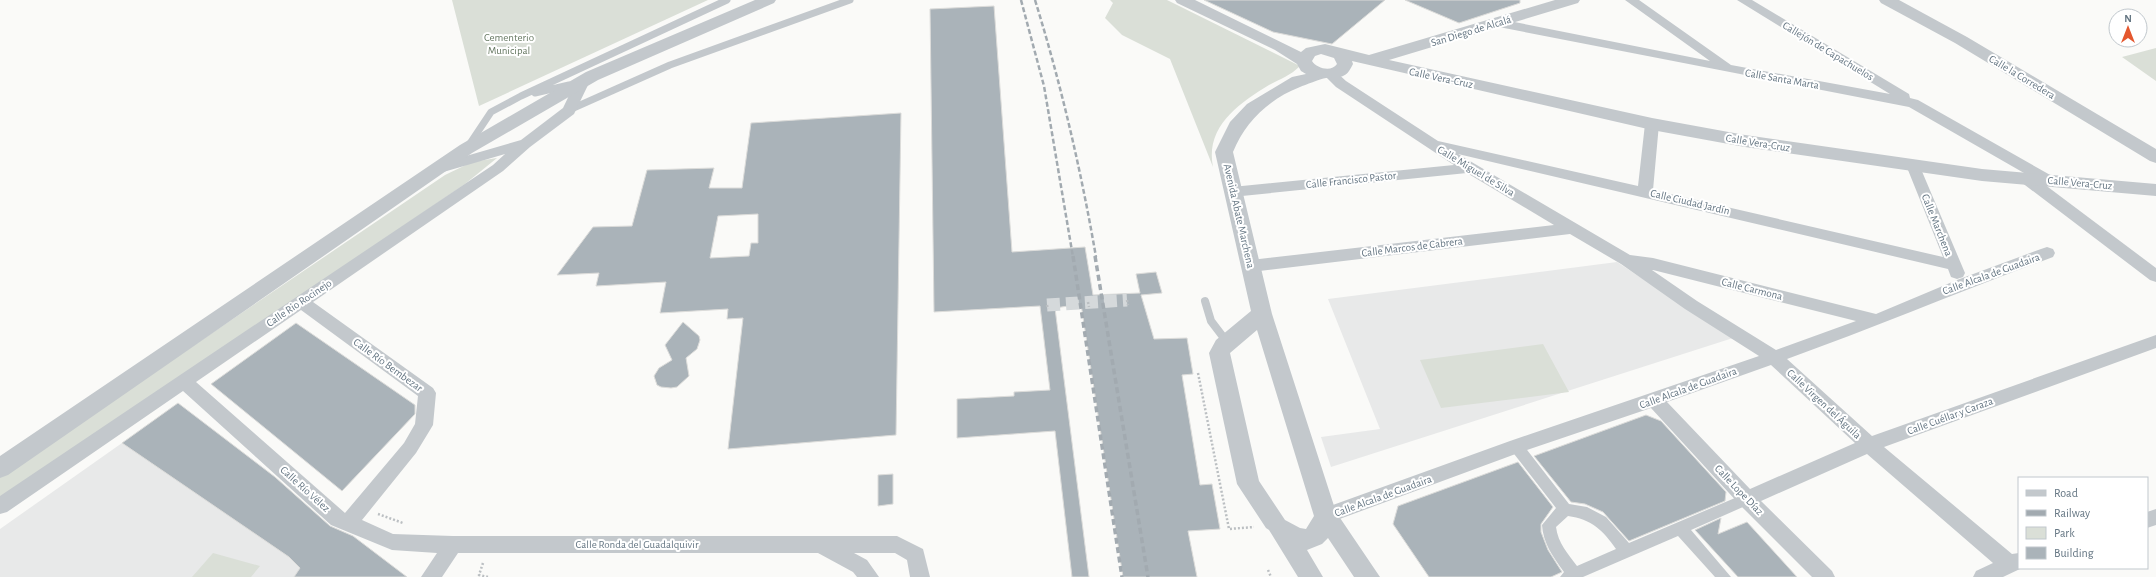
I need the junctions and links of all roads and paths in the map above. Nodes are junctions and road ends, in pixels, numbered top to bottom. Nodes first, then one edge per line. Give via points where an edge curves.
1 (727, 0) edge
2 (768, 0) edge
3 (850, 0) edge
4 (1183, 0) edge
5 (1572, 0) edge
6 (1631, 0) edge
7 (1743, 0) edge
8 (1887, 0) edge
9 (1499, 23) junction
10 (1272, 43) junction
11 (1322, 49) junction
12 (1369, 60) junction
13 (1320, 68) junction
14 (1732, 69) junction
15 (582, 82) junction
16 (521, 96) junction
17 (1913, 103) junction
18 (569, 111) junction
19 (1652, 124) junction
20 (1426, 142) junction
21 (525, 144) junction
22 (466, 149) junction
23 (2156, 157) edge
24 (1913, 165) junction
25 (438, 168) junction
26 (1469, 168) junction
27 (2026, 178) junction
28 (2047, 180) junction
29 (2155, 189) edge
30 (1232, 192) junction
31 (1646, 192) junction
32 (1572, 228) junction
33 (2047, 253) dead end
34 (1627, 260) junction
35 (1953, 265) junction
36 (1251, 266) junction
37 (2156, 276) edge
38 (1963, 284) junction
39 (1127, 300) dead end
40 (1205, 301) dead end
41 (301, 302) junction
42 (1088, 302) dead end
43 (1047, 305) dead end
44 (1128, 305) dead end
45 (1089, 307) dead end
46 (1048, 309) dead end
47 (1262, 314) junction
48 (1877, 320) junction
49 (1232, 339) junction
50 (2156, 341) edge
51 (1273, 352) junction
52 (1774, 357) junction
53 (182, 382) junction
54 (1654, 400) junction
55 (1869, 445) junction
56 (1516, 446) junction
57 (0, 468) edge
58 (1747, 499) junction
59 (0, 506) edge
60 (362, 507) junction
61 (1565, 509) junction
62 (1326, 516) junction
63 (348, 523) junction
64 (410, 524) dead end
65 (1277, 525) junction
66 (1680, 528) junction
67 (489, 544) junction
68 (820, 544) junction
69 (453, 545) junction
70 (1626, 551) junction
71 (2014, 562) edge
72 (1268, 570) dead end
73 (1571, 575) edge
74 (431, 577) edge
75 (488, 577) edge
76 (869, 577) edge
77 (920, 577) edge
78 (1271, 577) edge
79 (1311, 577) edge
80 (1368, 577) edge
81 (1724, 577) edge
82 (1826, 577) edge
83 (1983, 577) edge

1 - 16 lane
2 - 15 street
3 - 18 lane via 670,64
4 - 10 street
5 - 9 street, San Diego de Alcalá
6 - 14 street
7 - 17 street, Callejón de Capachuelos
8 - 23 street, Calle la Corredera via 1961,40
9 - 12 street, San Diego de Alcalá
9 - 14 street, Calle Santa Marta
10 - 11 street
10 - 13 street
11 - 13 street
11 - 13 street via 1308,53
12 - 13 street, San Diego de Alcalá
12 - 19 street, Calle Vera-Cruz
13 - 20 street, Calle Miguel de Silva
13 - 30 street, Avenida Abate Marchena via 1250,110 1233,128 1224,152
14 - 17 street, Calle Santa Marta
15 - 16 lane
15 - 18 street, Calle Rio Rocinejo
15 - 22 street
16 - 22 lane via 491,112
17 - 28 street, Calle Santa Marta
18 - 21 street, Calle Rio Rocinejo
19 - 24 street, Calle Vera-Cruz via 1760,144
19 - 31 street
20 - 26 street, Calle Miguel de Silva
20 - 31 street, Calle Ciudad Jardín
21 - 25 street
21 - 41 street, Calle Rio Rocinejo via 498,168
22 - 25 street
24 - 27 street, Calle Vera-Cruz
24 - 35 street, Calle Marchena
25 - 57 street
26 - 30 street, Calle Francisco Pastor
26 - 32 street, Calle Miguel de Silva
27 - 28 street, Calle Vera-Cruz
27 - 37 street
28 - 29 street, Calle Vera-Cruz
30 - 36 street, Avenida Abate Marchena
31 - 35 street, Calle Ciudad Jardín
32 - 34 street, Calle Miguel de Silva
32 - 36 street, Calle Marcos de Cabrera
33 - 38 street, Calle Alcala de Guadaira
34 - 48 street, Calle Carmona via 1653,264
34 - 52 street, Calle Virgen del Águila via 1690,305
35 - 38 street, Calle Marchena
36 - 47 street, Avenida Abate Marchena
38 - 48 street, Calle Alcala de Guadaira
39 - 44 path
40 - 49 lane via 1211,321
41 - 53 street, Calle Rio Rocinejo
41 - 60 street, Calle Río Bembezar via 427,393 424,425 410,448
42 - 45 path
43 - 46 path
47 - 49 street
47 - 51 street, Avenida Abate Marchena
48 - 52 street, Calle Alcala de Guadaira
49 - 51 street via 1246,335 1258,337
49 - 65 street via 1219,352 1248,484
50 - 55 street, Calle Cuéllar y Caraza
51 - 62 street, Avenida Abate Marchena
52 - 54 street, Calle Alcala de Guadaira
52 - 55 street, Calle Virgen del Águila
53 - 59 street, Calle Rio Rocinejo
53 - 63 street, Calle Río Vélez via 194,389 338,519
54 - 56 street, Calle Alcala de Guadaira
54 - 58 street, Calle Lope Díaz
55 - 58 street, Calle Cuéllar y Caraza
55 - 71 street, Calle Virgen del Águila
56 - 61 street
56 - 62 street, Calle Alcala de Guadaira
58 - 66 street
58 - 82 street, Calle Lope Díaz
60 - 63 street, Calle Río Bembezar
60 - 64 path
61 - 70 street via 1600,519
61 - 73 street via 1549,525 1549,535
62 - 65 street via 1319,533 1309,539 1292,538
62 - 80 street, Avenida Abate Marchena
63 - 69 street, Calle Río Vélez via 392,542
65 - 79 street
66 - 70 street
66 - 81 street
67 - 68 street, Calle Ronda del Guadalquivir
67 - 69 street, Calle Ronda del Guadalquivir
67 - 75 path via 479,575
68 - 76 street, Calle Ronda del Guadalquivir via 860,566
68 - 77 street, Calle Ronda del Guadalquivir via 897,544 916,555
69 - 74 street
70 - 73 street
71 - 83 street
72 - 78 path

